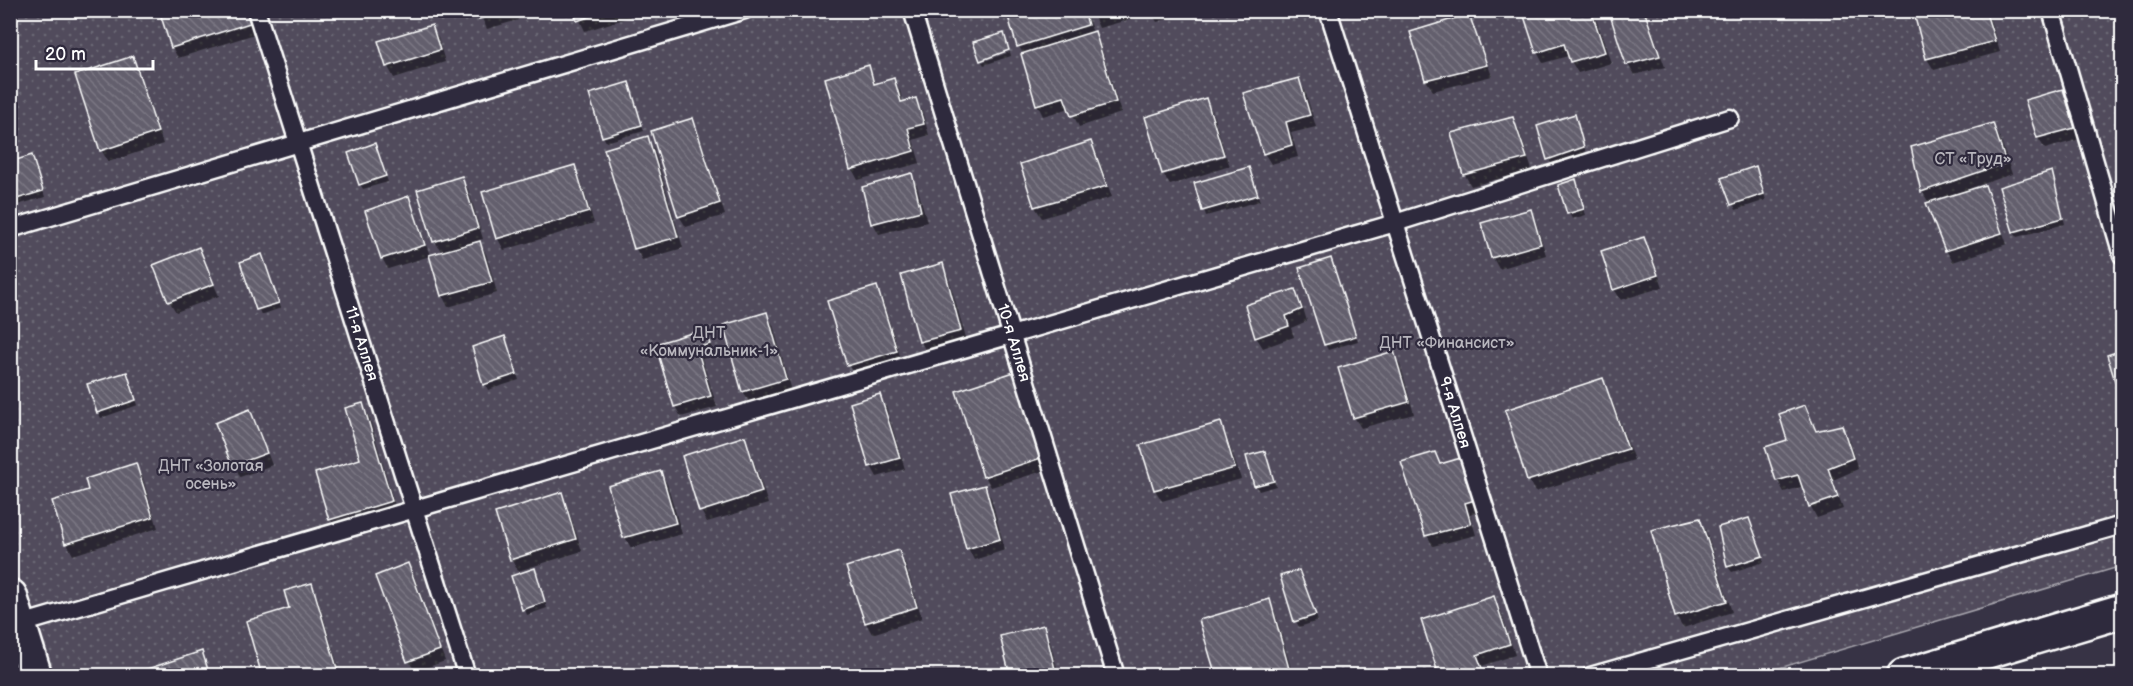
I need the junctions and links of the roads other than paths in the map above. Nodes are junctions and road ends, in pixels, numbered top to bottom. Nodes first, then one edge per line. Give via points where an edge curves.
1 (256, 10) edge
2 (745, 10) edge
3 (912, 10) edge
4 (1328, 10) edge
5 (2051, 10) edge
6 (1730, 118) dead end
7 (298, 143) junction
8 (1395, 223) junction
9 (10, 229) edge
10 (2122, 255) edge
11 (1012, 334) junction
12 (414, 508) junction
13 (2122, 525) edge
14 (2122, 611) edge
15 (13, 616) edge
16 (35, 675) edge
17 (467, 675) edge
18 (1116, 675) edge
19 (1538, 675) edge
20 (1590, 675) edge
21 (1904, 675) edge

1 - 7 lane, 11-я Аллея
2 - 7 lane
3 - 11 lane, 10-я Аллея
4 - 8 lane, 9-я Аллея
5 - 10 lane
6 - 8 lane
7 - 9 lane
7 - 12 lane, 11-я Аллея
8 - 11 lane
8 - 19 lane, 9-я Аллея
11 - 12 lane
11 - 18 lane, 10-я Аллея
12 - 15 lane
12 - 17 lane, 11-я Аллея
13 - 20 lane
14 - 21 main road
15 - 16 main road

